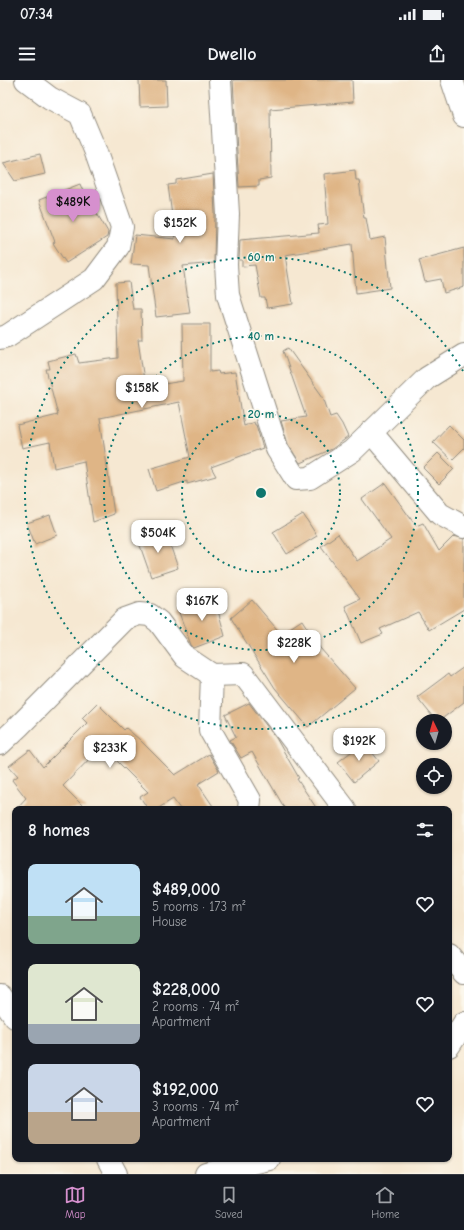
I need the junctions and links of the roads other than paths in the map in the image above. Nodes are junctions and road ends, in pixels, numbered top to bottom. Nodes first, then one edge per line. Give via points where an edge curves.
1 (26, 80) edge
2 (220, 80) edge
3 (452, 80) edge
4 (464, 116) edge
5 (0, 338) edge
6 (464, 355) edge
7 (372, 432) junction
8 (464, 528) edge
9 (212, 675) junction
10 (0, 744) edge
11 (249, 806) edge
12 (343, 806) edge
13 (452, 959) edge
14 (464, 973) edge
15 (0, 996) edge
16 (12, 1013) edge
17 (464, 1023) edge
18 (452, 1041) edge
19 (110, 1162) edge
20 (256, 1162) edge
21 (116, 1174) edge
22 (206, 1174) edge

1 - 5 street via 50,98 80,114 122,227 118,247 94,279 7,336
2 - 7 street via 228,214 228,295 277,449 296,479 310,478 352,450
3 - 4 street
6 - 7 street via 427,378
7 - 8 street via 440,514
9 - 10 street via 185,657 159,622 150,615 140,614 125,619
9 - 11 street via 210,730 250,800
9 - 12 street via 243,674
13 - 14 street
15 - 16 street
17 - 18 street
19 - 21 street
20 - 22 street

